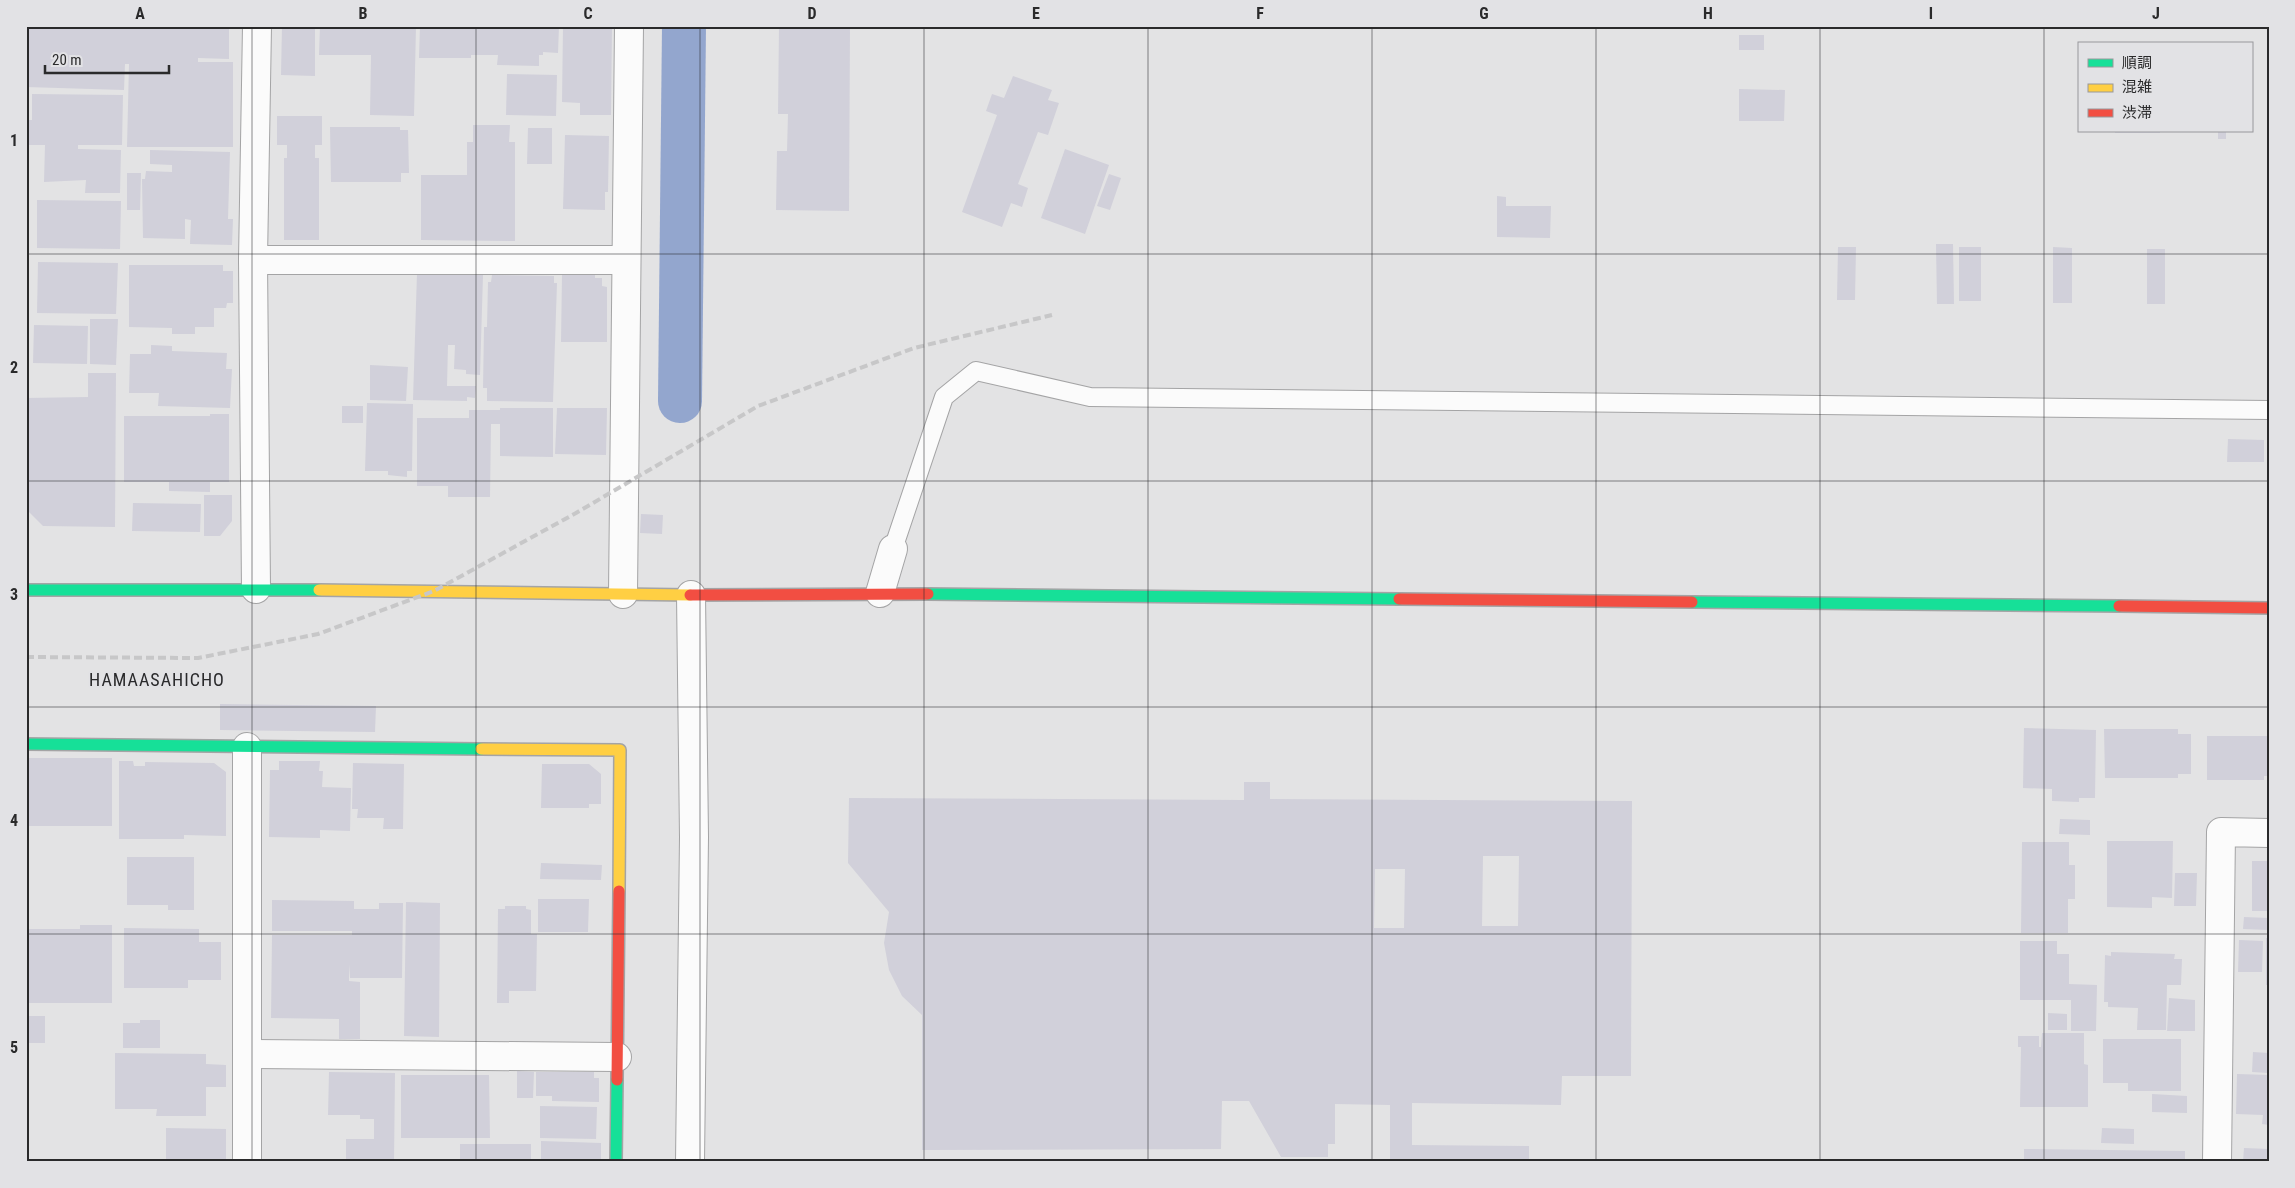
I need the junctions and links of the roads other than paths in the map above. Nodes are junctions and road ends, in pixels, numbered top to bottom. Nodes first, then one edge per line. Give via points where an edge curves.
1 (257, 26) edge
2 (629, 26) edge
3 (253, 260) junction
4 (626, 260) junction
5 (2269, 410) edge
6 (893, 549) joint
7 (256, 588) junction
8 (26, 590) edge
9 (880, 593) junction
10 (623, 594) junction
11 (691, 595) junction
12 (2269, 608) edge
13 (26, 744) edge
14 (247, 747) junction
15 (2269, 833) edge
16 (247, 1054) junction
17 (617, 1057) junction
18 (247, 1162) edge
19 (616, 1162) edge
20 (690, 1162) edge
21 (2217, 1162) edge

1 - 3 street
2 - 4 street
3 - 4 street
3 - 7 street
4 - 10 street
5 - 6 lane via 1090,397 976,371 944,397
6 - 9 street
7 - 8 street
7 - 10 street
9 - 11 street
9 - 12 street
10 - 11 street
11 - 20 street via 694,837
13 - 14 street
14 - 16 street
14 - 17 street via 620,750
15 - 21 street via 2221,832
16 - 17 street
16 - 18 street
17 - 19 street

